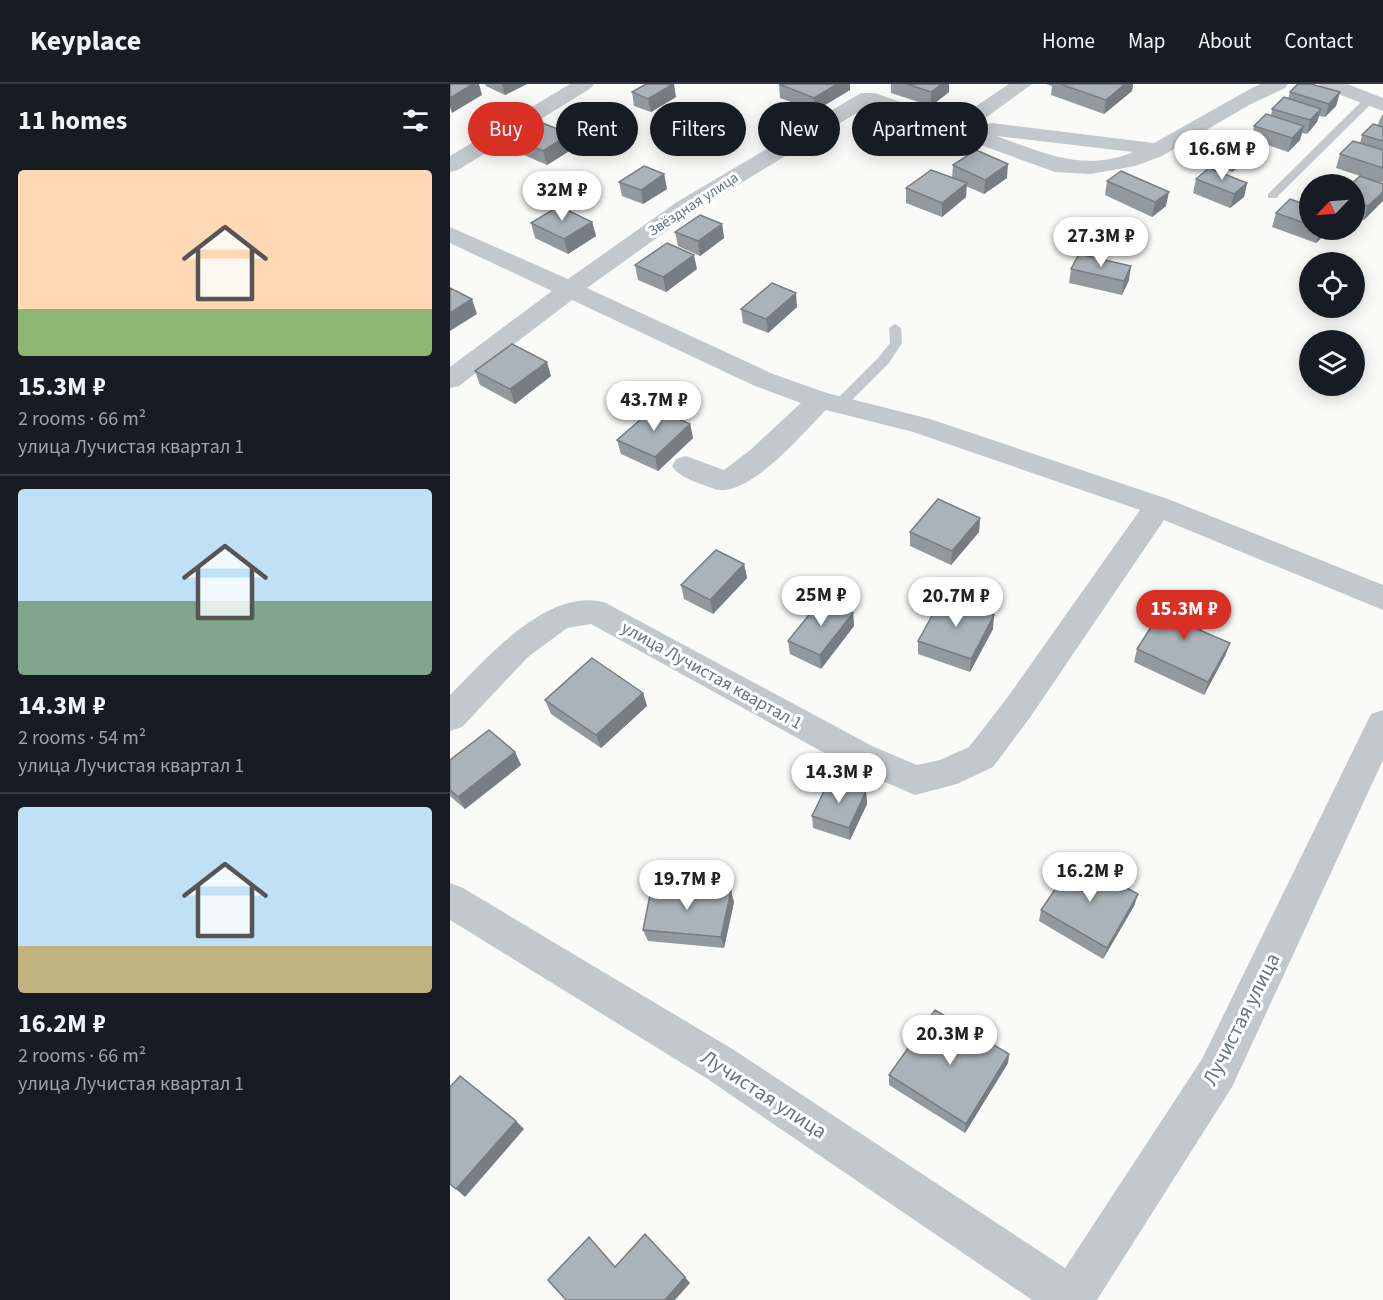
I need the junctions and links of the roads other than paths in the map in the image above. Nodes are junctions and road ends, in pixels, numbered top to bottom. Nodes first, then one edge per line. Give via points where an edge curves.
1 (584, 84) edge
2 (1022, 84) edge
3 (1278, 84) edge
4 (1329, 84) edge
5 (866, 90) edge
6 (895, 102) edge
7 (1375, 103) edge
8 (988, 107) edge
9 (988, 129) edge
10 (988, 139) edge
11 (1158, 149) junction
12 (450, 165) edge
13 (1272, 196) dead end
14 (450, 234) edge
15 (571, 290) junction
16 (895, 328) dead end
17 (450, 380) edge
18 (830, 402) junction
19 (686, 466) dead end
20 (1158, 506) junction
21 (1383, 598) edge
22 (450, 717) edge
23 (1383, 724) edge
24 (450, 900) edge
25 (1071, 1299) edge

1 - 12 street
2 - 8 street
3 - 11 street via 1253,93
4 - 7 street
5 - 6 street
5 - 15 street, Звёздная улица via 685,207
7 - 13 lane
9 - 11 street
10 - 11 street via 1063,167 1090,169
14 - 15 street
15 - 17 street, Звёздная улица
15 - 18 street via 764,380
16 - 18 lane via 896,343 884,360
18 - 19 street via 731,478 724,480
18 - 20 street via 920,425
20 - 21 street
20 - 22 street, улица Лучистая квартал 1 via 981,757 945,774 915,780 860,756 595,611 558,618 517,648
23 - 25 street, Лучистая улица via 1217,1073
24 - 25 street, Лучистая улица via 720,1064

